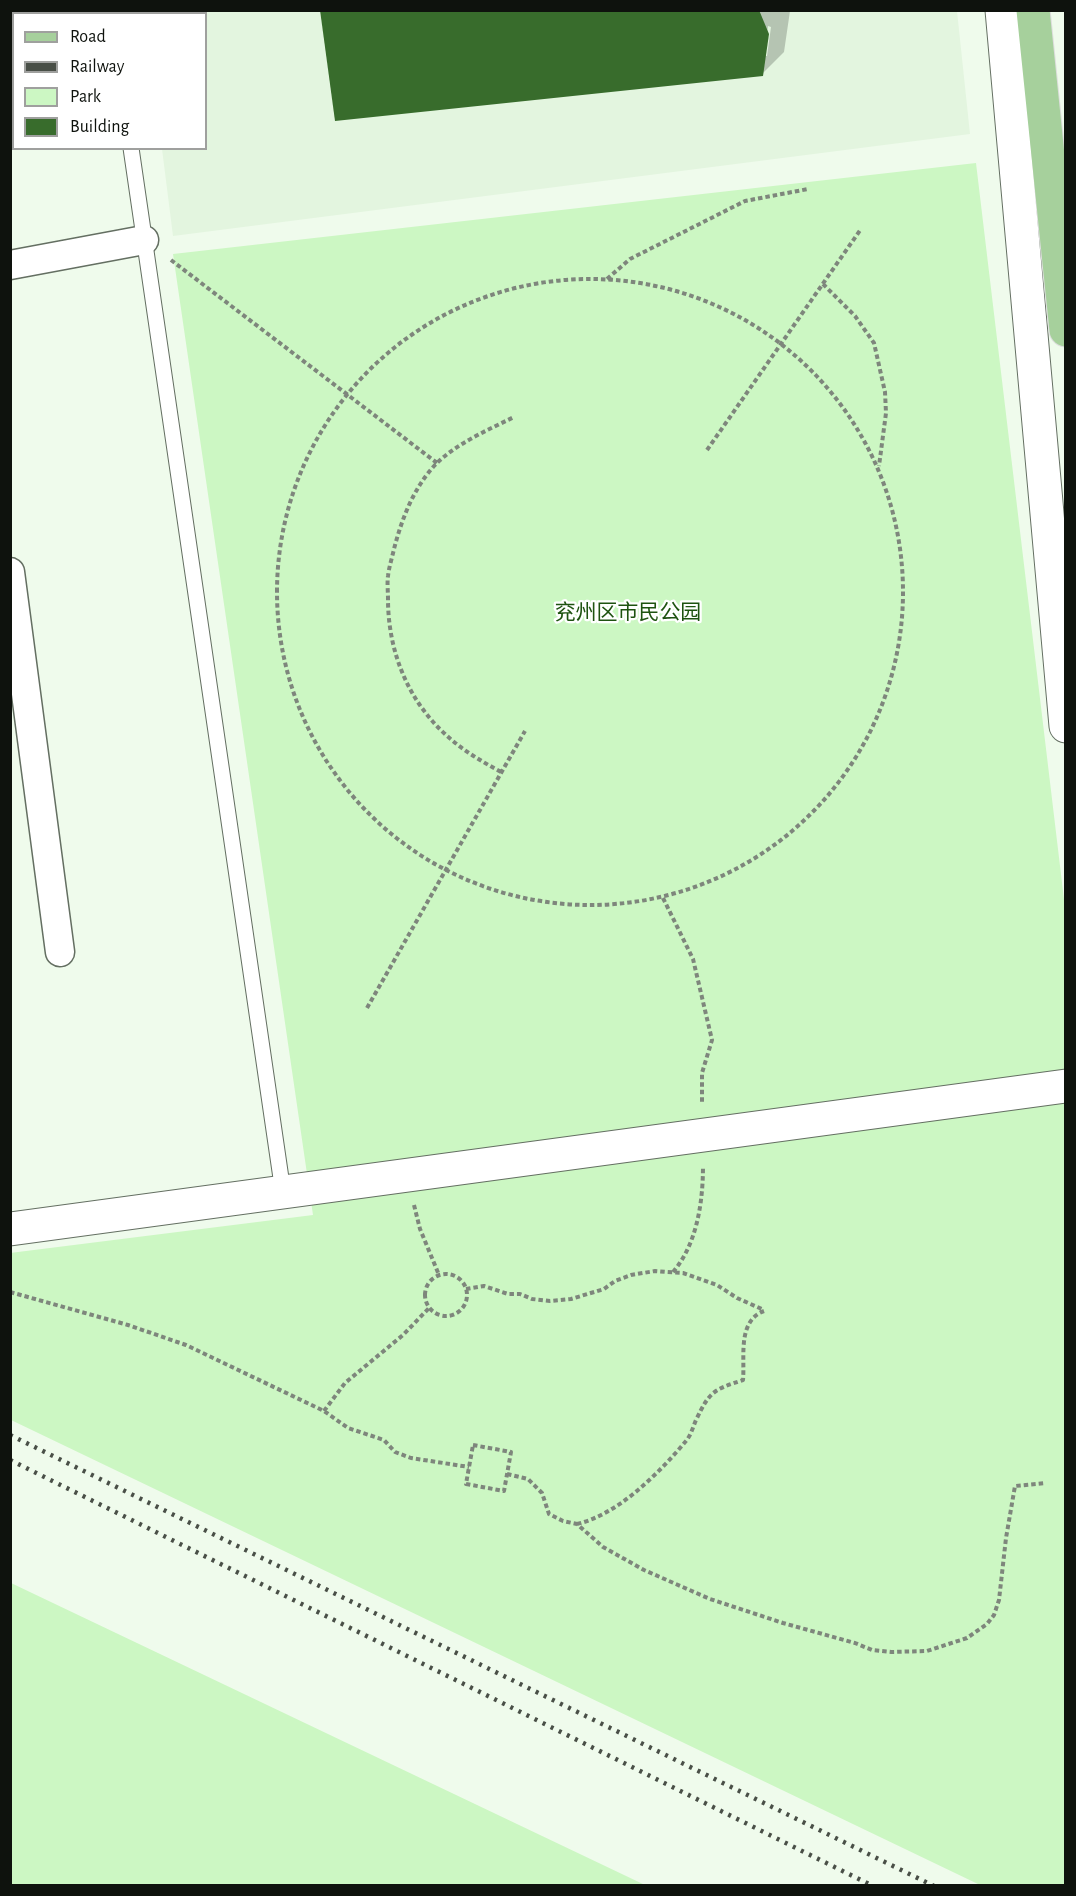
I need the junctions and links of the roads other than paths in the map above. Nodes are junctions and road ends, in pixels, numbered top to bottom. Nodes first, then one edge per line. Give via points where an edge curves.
1 (1002, 10) edge
2 (1033, 10) edge
3 (131, 150) edge
4 (144, 240) junction
5 (10, 265) edge
6 (1065, 330) edge
7 (10, 572) edge
8 (20, 716) edge
9 (1065, 726) edge
10 (60, 952) dead end
11 (1065, 1086) edge
12 (283, 1192) junction
13 (10, 1229) edge

1 - 9 street
2 - 6 main road
3 - 4 lane
4 - 5 street
4 - 12 lane
7 - 8 street
8 - 10 street
11 - 12 street
12 - 13 street

